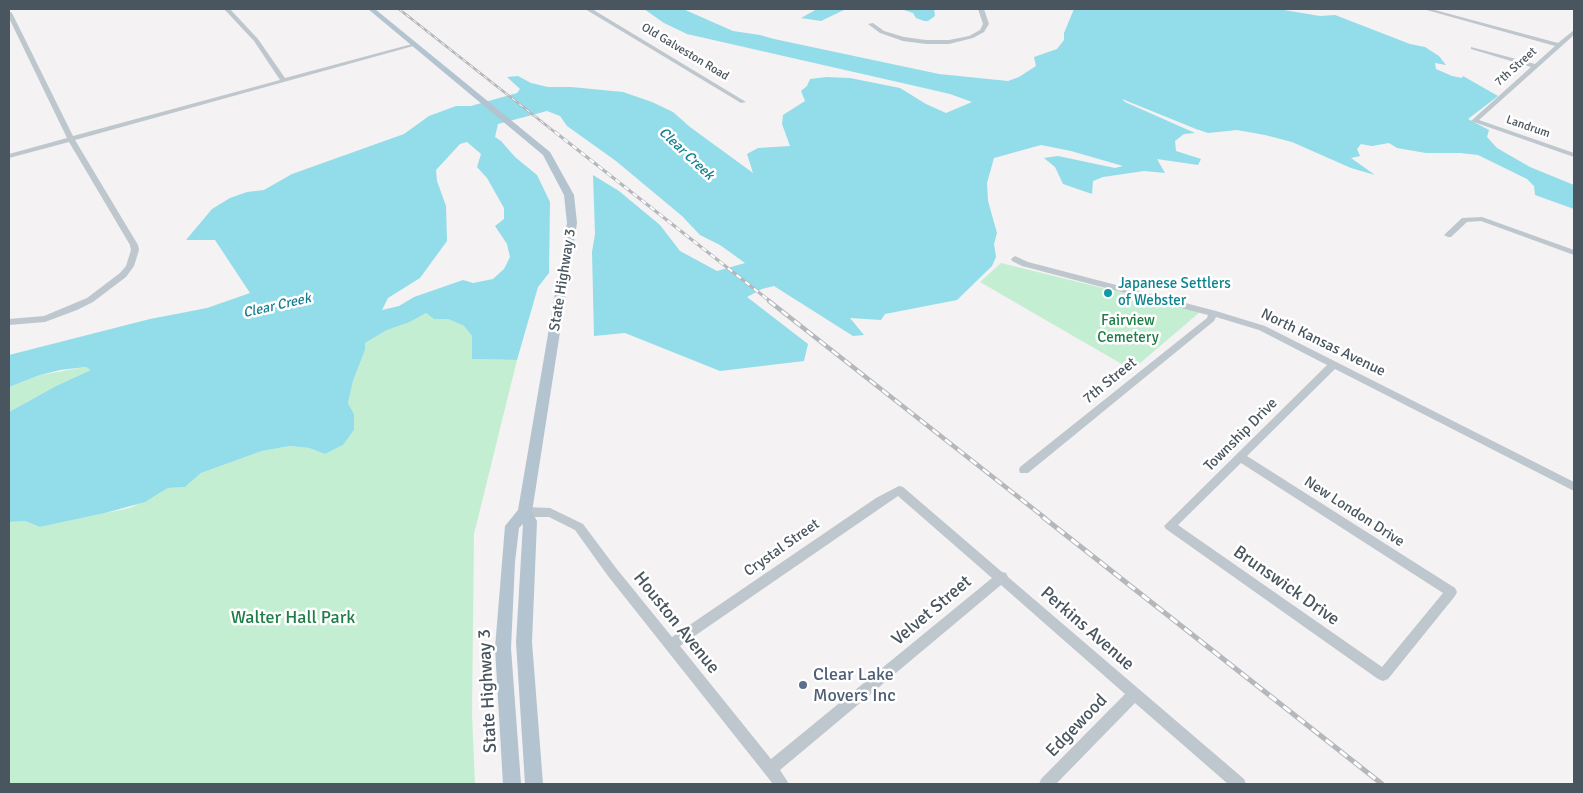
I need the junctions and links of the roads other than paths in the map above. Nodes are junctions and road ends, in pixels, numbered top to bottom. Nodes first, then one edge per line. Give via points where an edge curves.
1 (16, 9) edge
2 (227, 9) edge
3 (372, 9) edge
4 (588, 9) edge
5 (981, 9) edge
6 (1426, 9) edge
7 (9, 12) edge
8 (871, 24) dead end
9 (1574, 32) edge
10 (414, 45) junction
11 (1559, 45) junction
12 (1473, 48) dead end
13 (1536, 66) junction
14 (283, 80) junction
15 (742, 102) dead end
16 (1474, 121) joint
17 (71, 139) junction
18 (1574, 155) edge
19 (9, 156) edge
20 (1448, 235) dead end
21 (1574, 254) edge
22 (1014, 259) dead end
23 (1213, 313) junction
24 (9, 322) edge
25 (1334, 364) junction
26 (1240, 457) junction
27 (1024, 470) dead end
28 (1574, 487) edge
29 (912, 500) joint
30 (525, 512) junction
31 (1170, 526) joint
32 (1002, 577) junction
33 (671, 645) junction
34 (1383, 675) joint
35 (1135, 694) junction
36 (770, 769) junction
37 (512, 784) edge
38 (534, 784) edge
39 (782, 784) edge
40 (1046, 784) edge
41 (1238, 784) edge

1 - 7 street
2 - 14 street via 256,40
3 - 10 main road
4 - 15 street, Old Galveston Road
5 - 8 street via 986,24 982,31 950,42 903,39 882,32
6 - 11 street
7 - 17 street
9 - 11 street, 7th Street
10 - 14 street
10 - 30 main road, State Highway 3 via 547,154 569,195 572,223
11 - 13 street, 7th Street
12 - 13 street
13 - 16 street, 7th Street
14 - 17 street
16 - 18 street, Landrum
17 - 19 street
17 - 24 street via 134,245 130,266 115,283 82,304 45,318
20 - 21 street via 1466,220 1482,219
22 - 23 street, North Kansas Avenue
23 - 25 street, North Kansas Avenue via 1262,328
23 - 27 street, 7th Street via 1204,324
25 - 26 street, Township Drive
25 - 28 street, North Kansas Avenue
26 - 31 street, Township Drive
26 - 34 street, New London Drive via 1451,592
29 - 32 street, Perkins Avenue
29 - 33 street, Crystal Street via 899,490 880,501
30 - 33 street, Houston Avenue via 550,513 579,527
30 - 37 main road, State Highway 3 via 512,526 503,648
30 - 38 main road, State Highway 3 via 530,521 524,642
31 - 34 street, Brunswick Drive
32 - 35 street, Perkins Avenue
32 - 36 street, Velvet Street
33 - 36 street, Houston Avenue
35 - 40 street, Edgewood
35 - 41 street, Perkins Avenue
36 - 39 street, Houston Avenue

